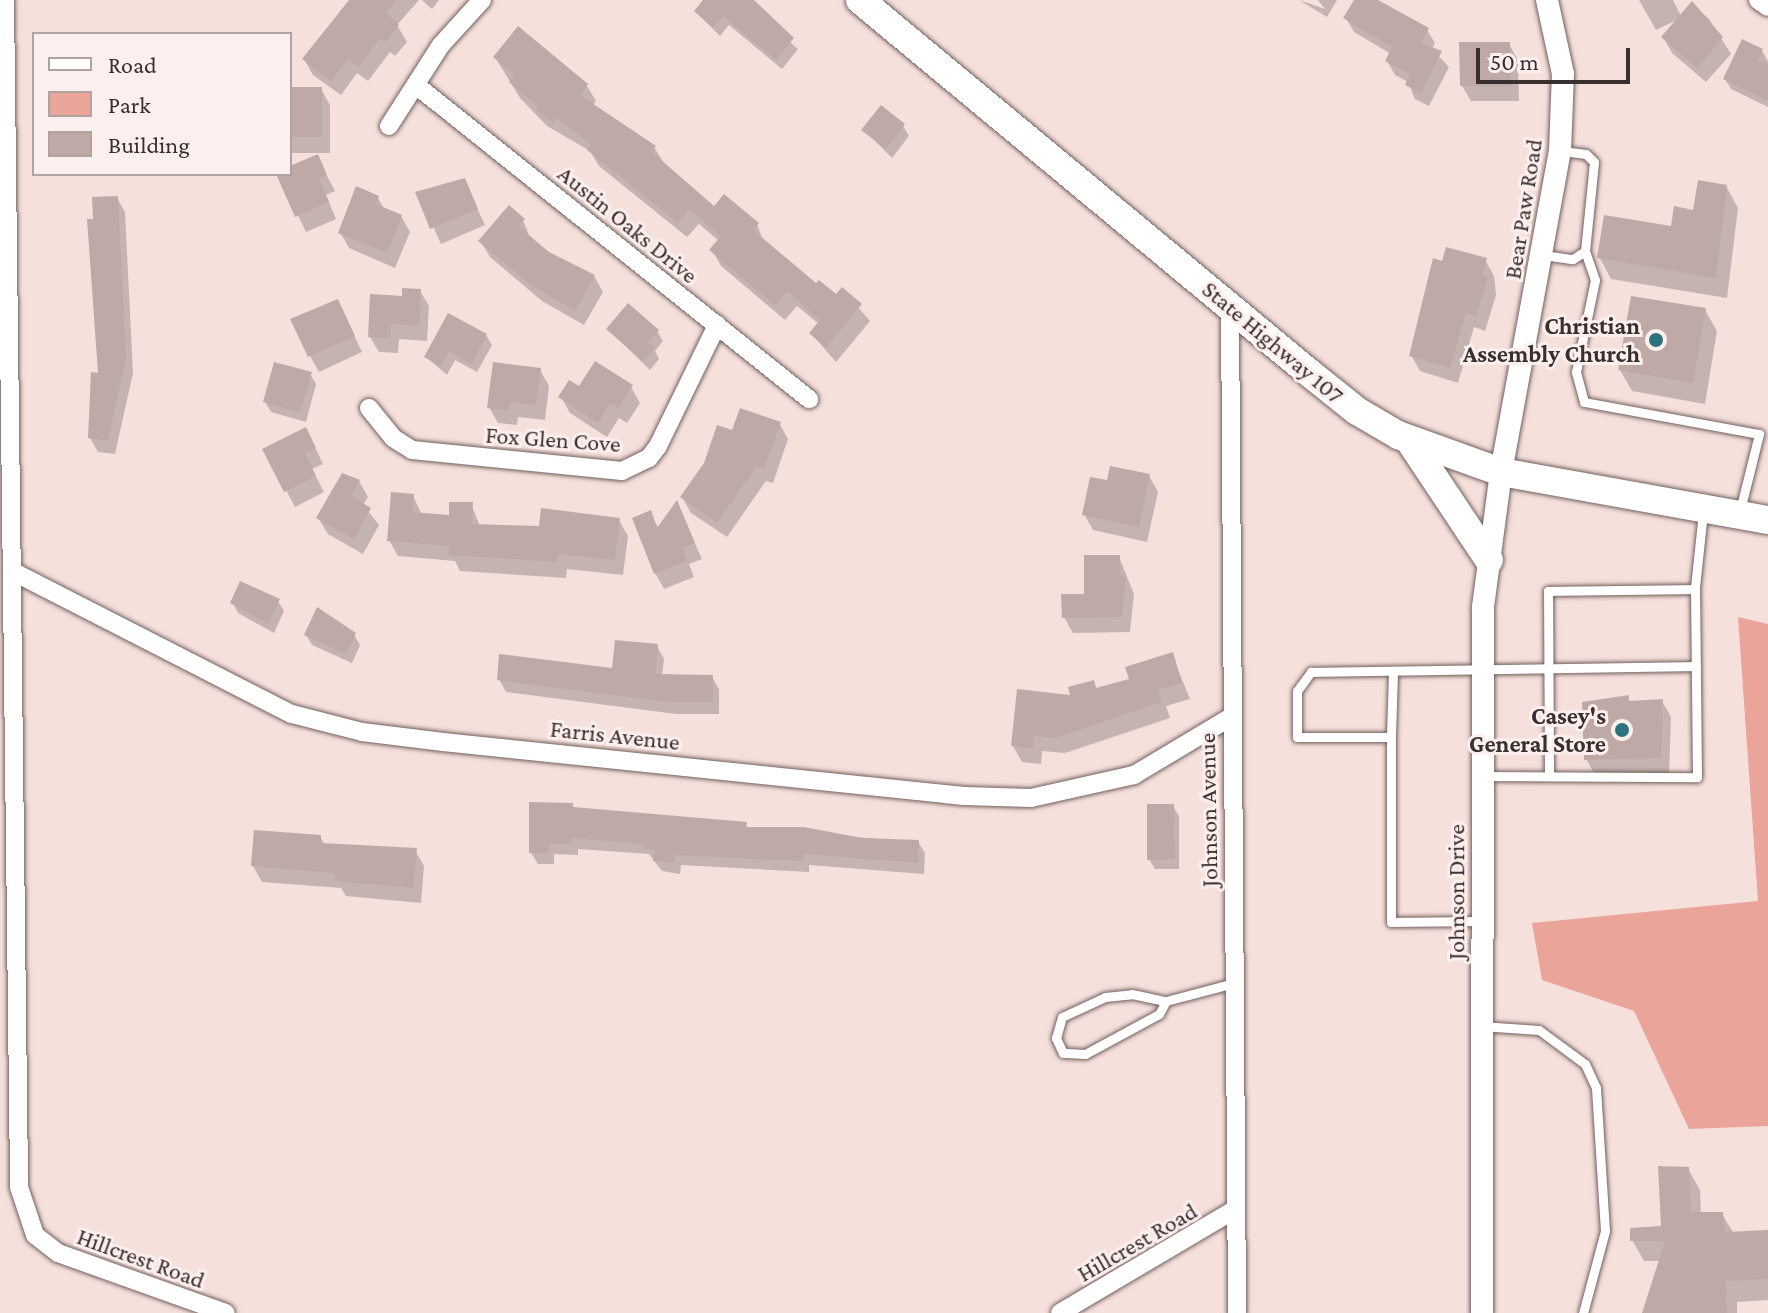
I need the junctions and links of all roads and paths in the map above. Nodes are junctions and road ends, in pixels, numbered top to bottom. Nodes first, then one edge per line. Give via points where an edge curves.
1 (5, 0) edge
2 (482, 0) edge
3 (860, 0) edge
4 (1547, 0) edge
5 (1758, 0) edge
6 (1768, 7) edge
7 (417, 86) junction
8 (389, 126) dead end
9 (1560, 151) junction
10 (1585, 251) junction
11 (1543, 255) junction
12 (1230, 307) junction
13 (717, 325) junction
14 (809, 399) dead end
15 (369, 408) dead end
16 (1409, 440) junction
17 (1501, 472) junction
18 (4, 478) edge
19 (1703, 509) junction
20 (1739, 515) junction
21 (1768, 520) edge
22 (1489, 560) junction
23 (12, 571) junction
24 (1695, 589) junction
25 (1696, 666) junction
26 (1548, 669) junction
27 (1482, 671) junction
28 (1393, 672) junction
29 (1231, 717) junction
30 (1391, 737) junction
31 (1482, 776) junction
32 (1549, 776) junction
33 (1482, 921) junction
34 (7, 942) edge
35 (1234, 983) junction
36 (1166, 1001) junction
37 (1481, 1026) junction
38 (1236, 1209) junction
39 (182, 1306) edge
40 (226, 1313) edge
41 (1060, 1313) edge
42 (1237, 1313) edge
43 (1482, 1313) edge
44 (1583, 1313) edge

1 - 18 street, Hillcrest Road
2 - 7 street via 441,45
3 - 12 main road, State Highway 107
4 - 9 street, Bear Paw Road via 1563,74
5 - 6 street
7 - 8 street
7 - 13 street, Austin Oaks Drive
9 - 10 lane via 1586,154 1594,162
9 - 11 street, Bear Paw Road
10 - 11 lane via 1573,259
10 - 20 lane via 1595,280 1576,372 1584,402 1759,434
11 - 17 street, Bear Paw Road
12 - 16 main road, State Highway 107 via 1357,411
12 - 29 street, Johnson Avenue
13 - 14 street, Austin Oaks Drive
13 - 15 street, Fox Glen Cove via 658,446 649,458 622,471 412,450 382,427
16 - 17 main road, State Highway 107
16 - 22 main road
17 - 19 main road, State Highway 107
17 - 22 street, Johnson Drive
18 - 23 street, Hillcrest Road
19 - 20 main road, State Highway 107
19 - 24 lane
20 - 21 main road, State Highway 107
22 - 27 street, Johnson Drive
23 - 29 street, Farris Avenue via 292,714 403,737 964,796 1031,798 1134,775
23 - 34 street, Hillcrest Road
24 - 25 lane
24 - 26 lane via 1548,591
25 - 26 lane
25 - 32 lane via 1697,777
26 - 27 lane
26 - 32 lane
27 - 28 lane
27 - 31 street, Johnson Drive
28 - 30 lane
28 - 30 lane via 1311,672 1297,691 1297,737
29 - 35 street, Johnson Avenue
30 - 33 lane via 1391,922
31 - 32 lane
31 - 33 street, Johnson Drive
33 - 37 street, Johnson Drive
34 - 39 street, Hillcrest Road via 19,1187 35,1235 75,1263
35 - 36 lane
35 - 38 street, Johnson Avenue
36 - 36 lane via 1132,994 1105,997 1062,1017 1056,1038 1063,1053 1085,1054 1159,1014
37 - 43 street, Johnson Drive
37 - 44 lane via 1539,1030 1585,1064 1596,1088 1605,1231
38 - 41 street, Hillcrest Road
38 - 42 street, Johnson Avenue
39 - 40 street, Hillcrest Road

